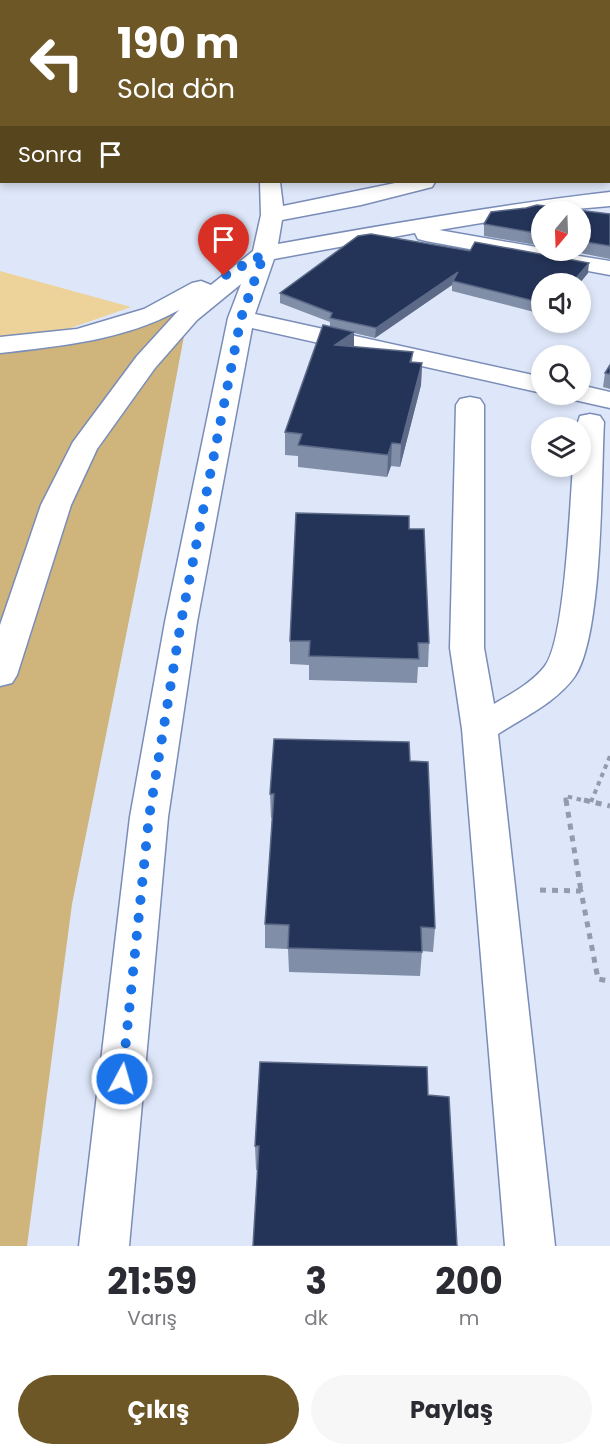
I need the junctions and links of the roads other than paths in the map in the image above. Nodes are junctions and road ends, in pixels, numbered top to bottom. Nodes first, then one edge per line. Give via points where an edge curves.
1 (270, 183) edge
2 (420, 183) edge
3 (610, 199) edge
4 (272, 215) junction
5 (400, 229) junction
6 (262, 255) junction
7 (610, 268) edge
8 (241, 318) junction
9 (0, 345) edge
10 (531, 383) edge
11 (470, 405) dead end
12 (594, 405) edge
13 (0, 675) edge
14 (480, 729) junction
15 (104, 1246) edge
16 (530, 1246) edge

1 - 4 street
2 - 4 street
3 - 5 street
4 - 6 street
5 - 6 street
5 - 7 street
6 - 8 street
6 - 9 street via 153,314 79,336
6 - 13 street via 188,315 146,362 83,448 56,505
8 - 10 street
8 - 15 street via 181,622 149,817
11 - 14 street via 467,648
12 - 14 street via 568,654 562,668 545,685
14 - 16 street

